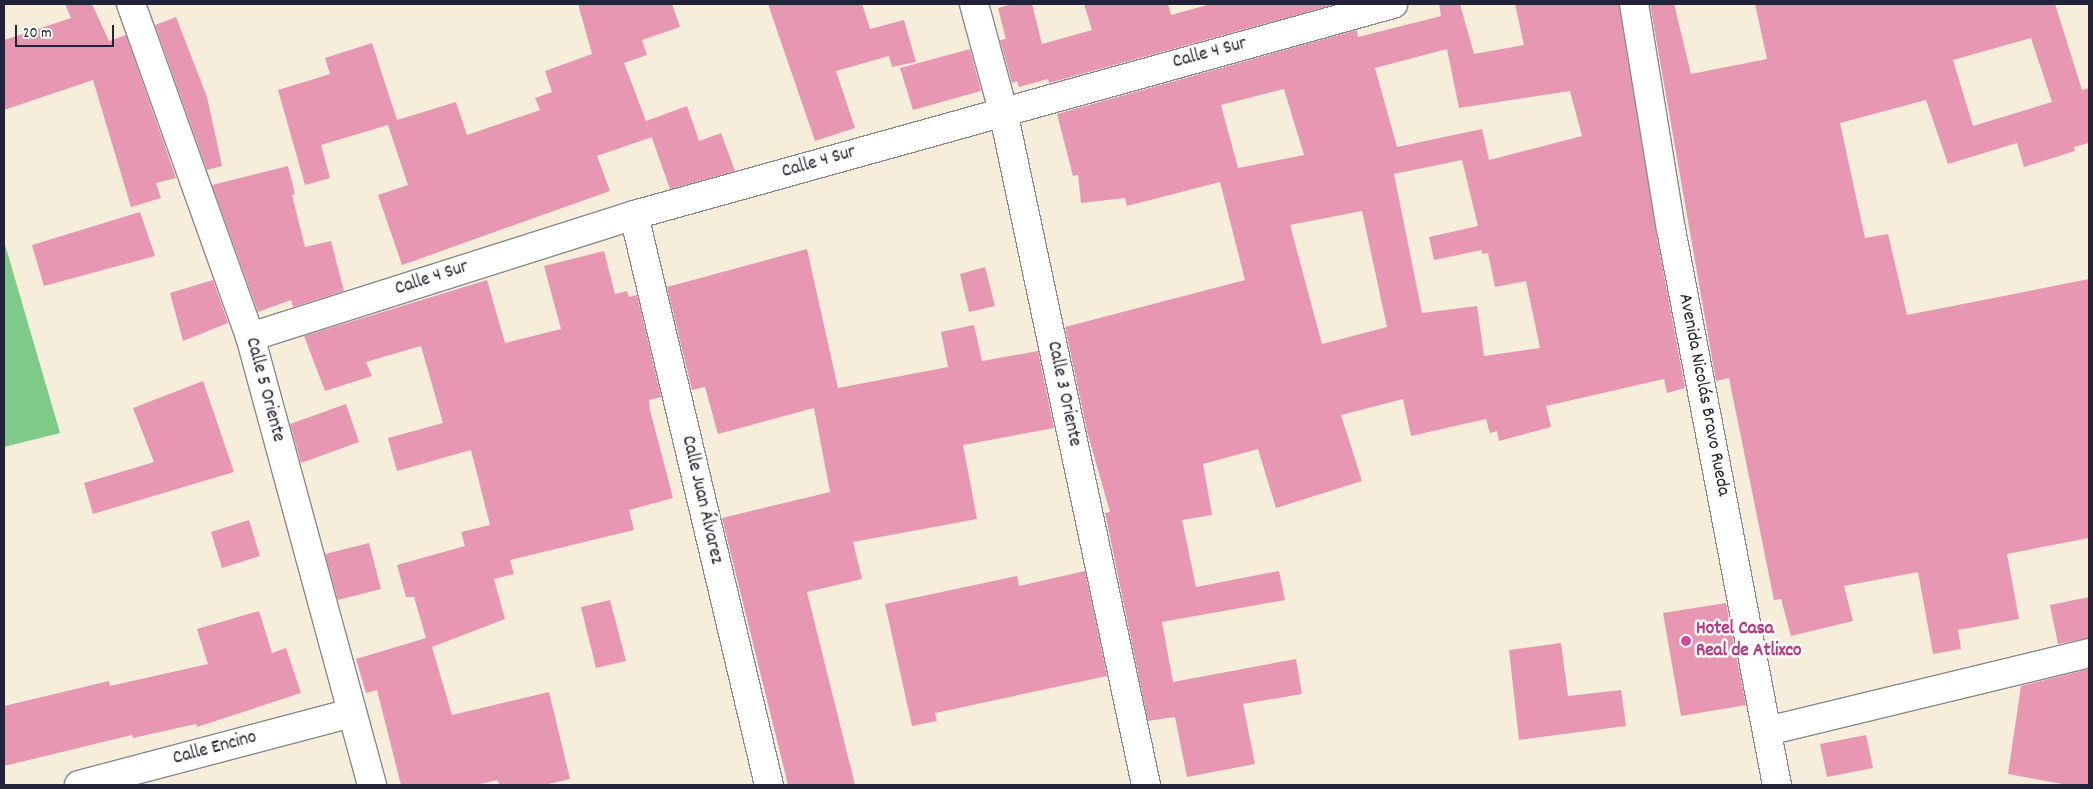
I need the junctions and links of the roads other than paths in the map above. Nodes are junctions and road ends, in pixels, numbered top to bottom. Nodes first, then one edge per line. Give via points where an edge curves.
1 (131, 4) edge
2 (974, 4) edge
3 (1393, 4) edge
4 (1634, 4) edge
5 (1003, 111) junction
6 (634, 215) junction
7 (250, 337) junction
8 (2089, 653) edge
9 (351, 713) junction
10 (1767, 731) junction
11 (78, 785) edge
12 (372, 785) edge
13 (769, 785) edge
14 (1146, 785) edge
15 (1777, 785) edge

1 - 7 street, Calle 5 Oriente
2 - 5 street, Calle 3 Oriente
3 - 5 street, Calle 4 Sur
4 - 10 street, Avenida Nicolás Bravo Rueda via 1673,238
5 - 6 street, Calle 4 Sur
5 - 14 street, Calle 3 Oriente
6 - 7 street, Calle 4 Sur
6 - 13 street, Calle Juan Álvarez
7 - 9 street, Calle 5 Oriente
8 - 10 street
9 - 11 street, Calle Encino
9 - 12 street, Calle 5 Oriente
10 - 15 street, Avenida Nicolás Bravo Rueda

